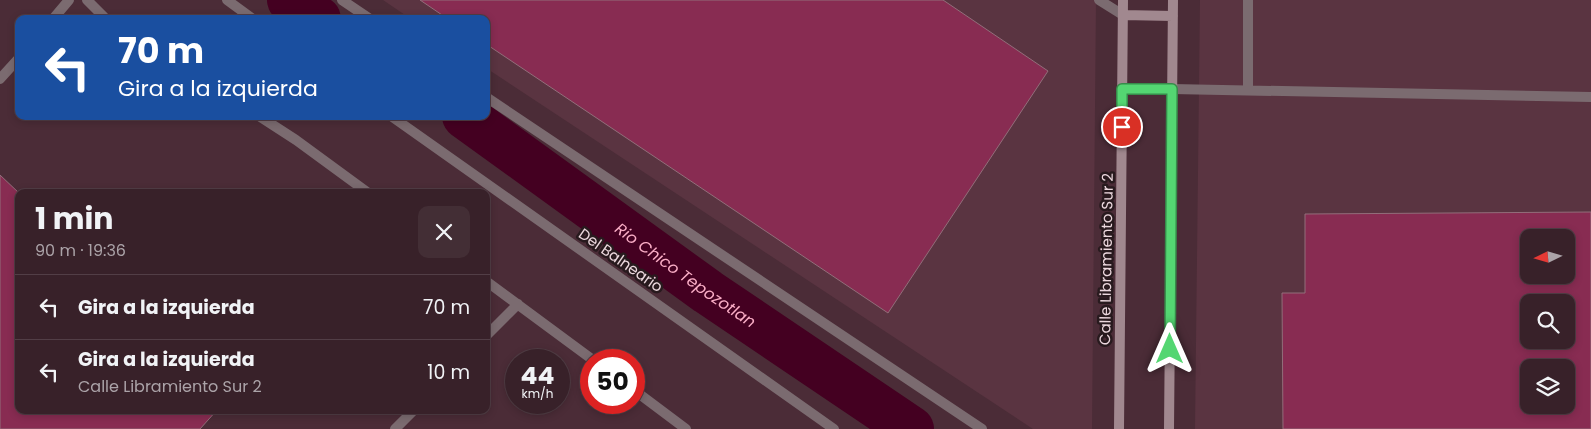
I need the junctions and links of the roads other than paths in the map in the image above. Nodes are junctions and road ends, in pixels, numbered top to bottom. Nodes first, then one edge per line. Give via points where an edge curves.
1 (69, 0) edge
2 (87, 0) edge
3 (227, 0) edge
4 (342, 0) edge
5 (1099, 0) edge
6 (1123, 0) edge
7 (1173, 0) edge
8 (1248, 0) edge
9 (1123, 14) junction
10 (56, 15) edge
11 (102, 15) edge
12 (248, 15) edge
13 (364, 15) edge
14 (1172, 16) junction
15 (15, 63) edge
16 (0, 80) edge
17 (1122, 89) junction
18 (1172, 89) junction
19 (1248, 89) junction
20 (1591, 97) edge
21 (490, 100) edge
22 (265, 120) edge
23 (397, 120) edge
24 (363, 189) edge
25 (490, 284) edge
26 (518, 304) junction
27 (490, 332) edge
28 (580, 350) edge
29 (645, 398) edge
30 (410, 414) edge
31 (395, 429) edge
32 (686, 429) edge
33 (834, 429) edge
34 (982, 429) edge
35 (1119, 429) edge
36 (1169, 429) edge

1 - 10 street
2 - 11 street
3 - 12 street
4 - 13 street
5 - 9 street
6 - 9 main road, Calle Libramiento Sur 2
7 - 14 main road
8 - 19 street
9 - 14 main road
9 - 17 main road, Calle Libramiento Sur 2
14 - 18 main road
15 - 16 street
17 - 18 main road
17 - 35 main road, Calle Libramiento Sur 2
18 - 19 street
18 - 36 main road
19 - 20 street
21 - 34 street
22 - 24 street
23 - 33 street, Del Balneario
25 - 26 street
26 - 27 street
26 - 28 street
29 - 32 street
30 - 31 street

